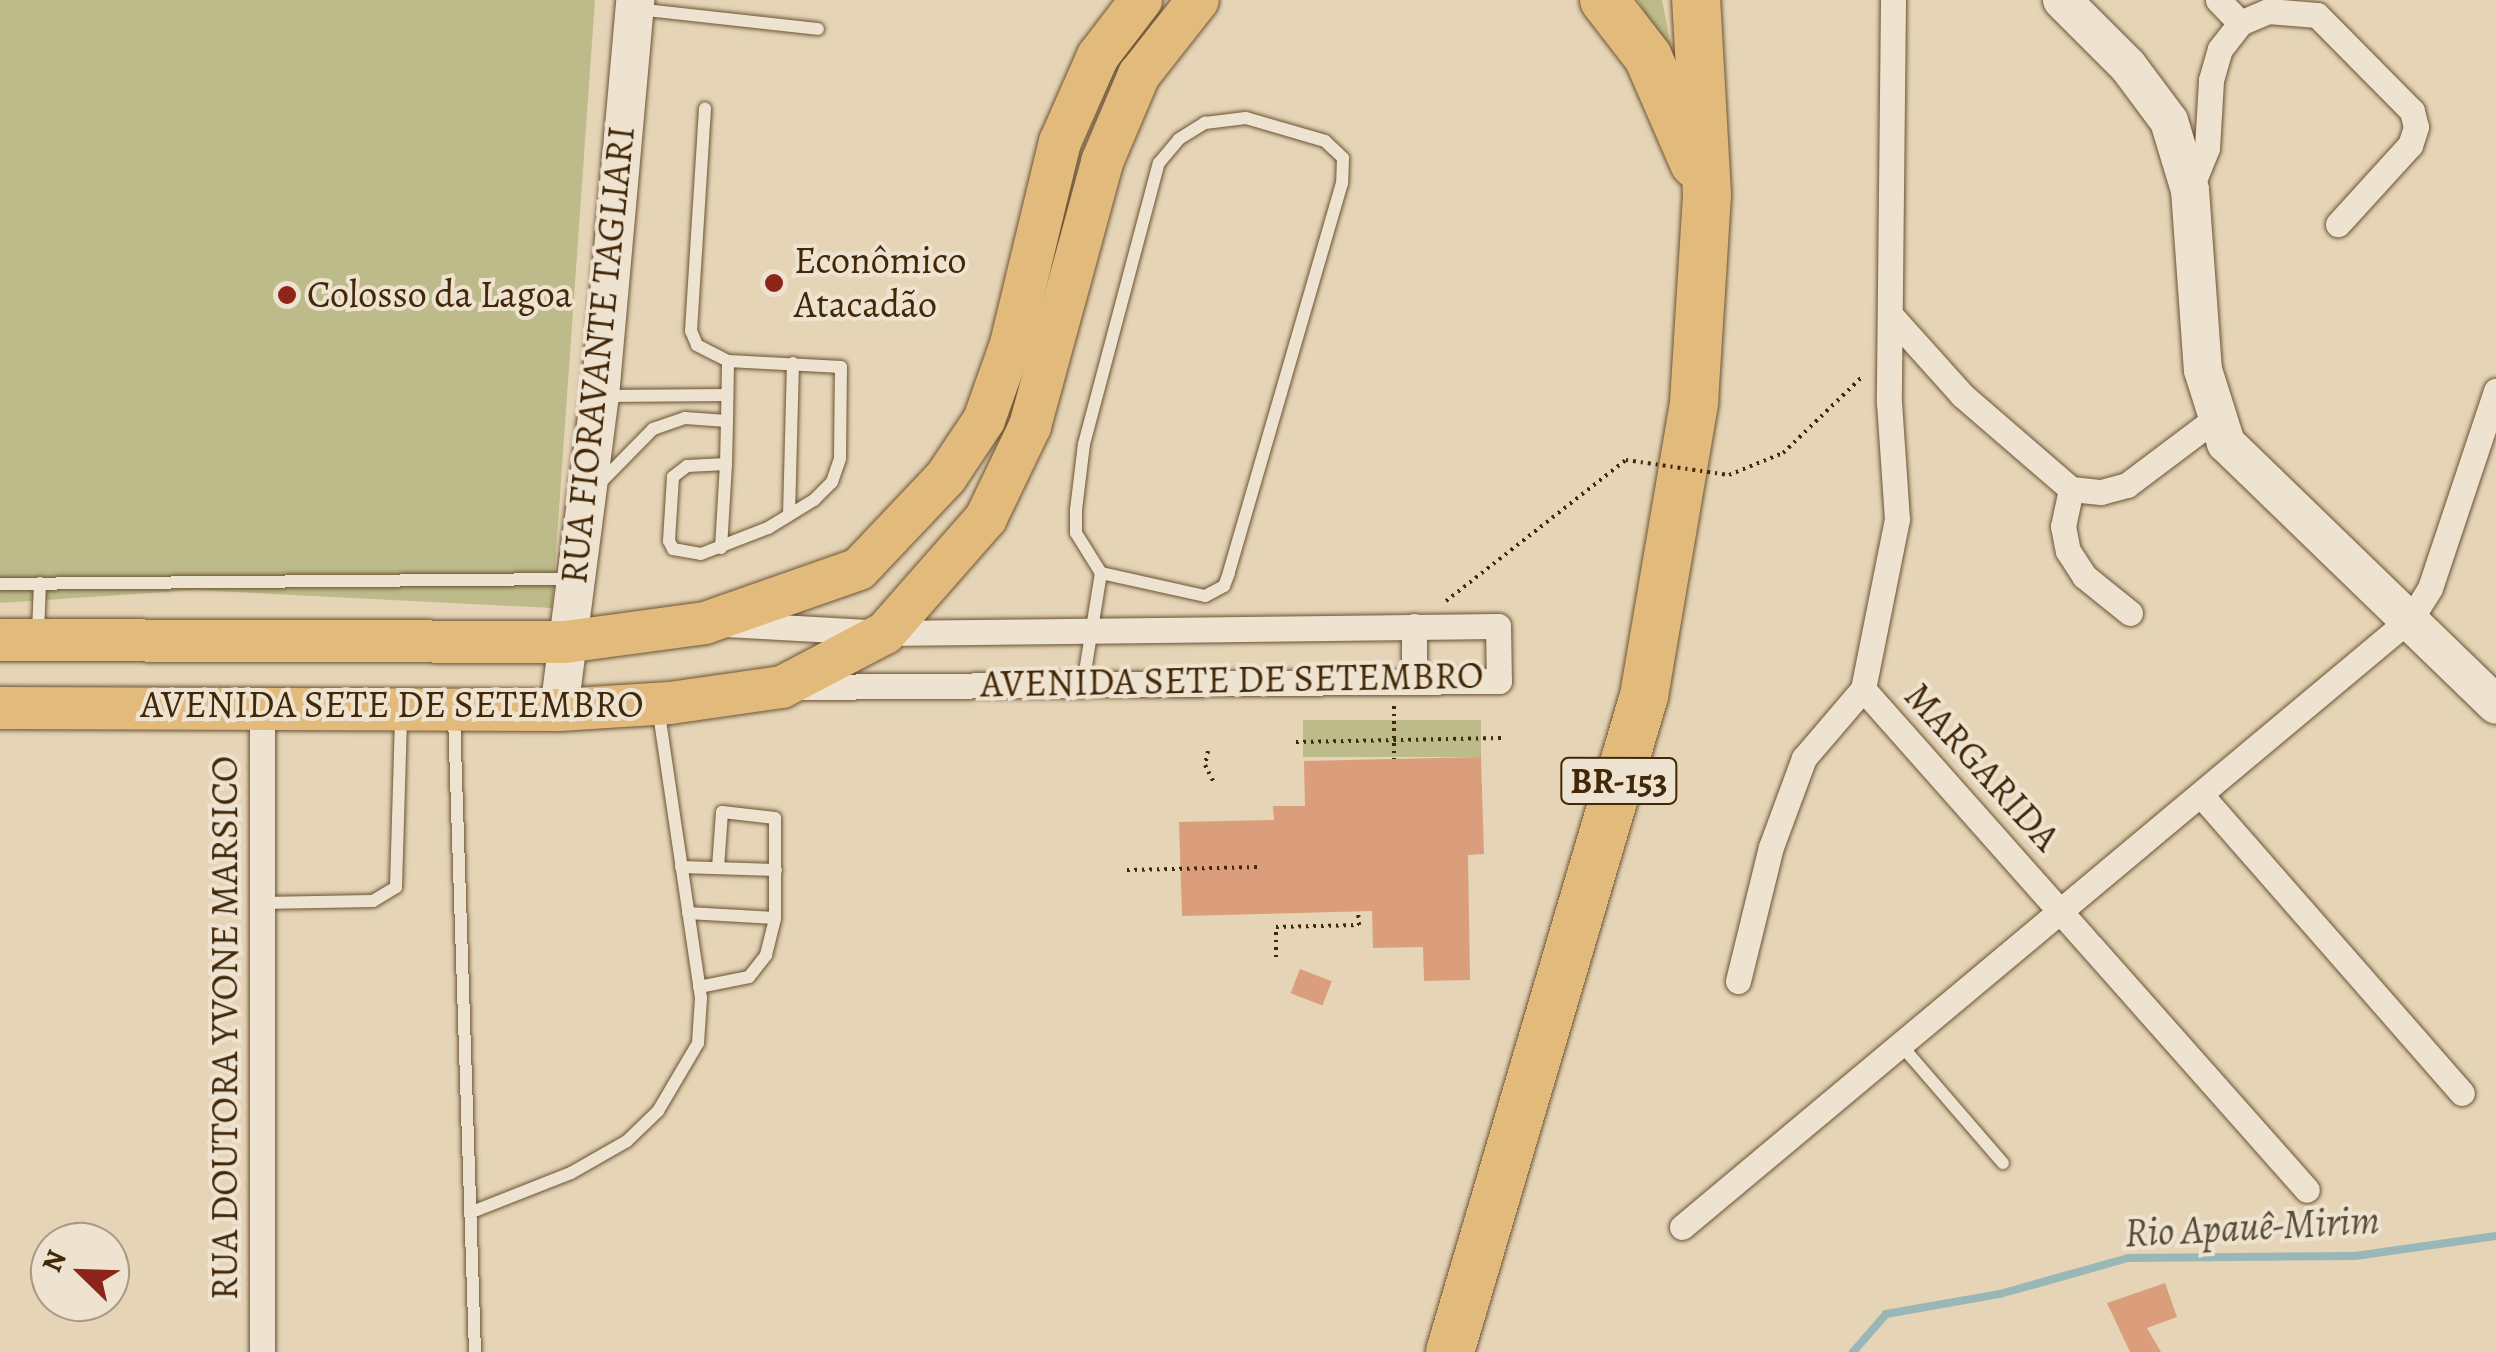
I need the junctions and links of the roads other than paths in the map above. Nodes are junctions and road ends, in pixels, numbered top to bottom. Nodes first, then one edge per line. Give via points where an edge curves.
1 (1141, 0) edge
2 (1198, 0) edge
3 (1604, 0) edge
4 (1696, 0) edge
5 (1892, 0) edge
6 (2062, 0) edge
7 (2218, 0) edge
8 (635, 4) edge
9 (2240, 22) junction
10 (818, 30) dead end
11 (706, 108) dead end
12 (2190, 190) junction
13 (1707, 194) junction
14 (2338, 224) dead end
15 (1893, 318) junction
16 (728, 361) junction
17 (793, 362) junction
18 (2496, 392) edge
19 (727, 395) junction
20 (600, 396) junction
21 (2216, 418) junction
22 (727, 420) junction
23 (726, 464) junction
24 (2071, 489) junction
25 (586, 500) junction
26 (789, 516) junction
27 (721, 548) junction
28 (1101, 573) junction
29 (572, 579) junction
30 (40, 583) junction
31 (0, 584) edge
32 (2130, 613) dead end
33 (2412, 618) junction
34 (705, 623) junction
35 (1414, 626) junction
36 (1090, 630) junction
37 (885, 633) junction
38 (19, 640) edge
39 (262, 641) junction
40 (565, 642) junction
41 (1404, 681) junction
42 (1084, 684) junction
43 (782, 688) junction
44 (1863, 688) junction
45 (658, 704) junction
46 (2496, 704) edge
47 (262, 705) junction
48 (401, 707) junction
49 (0, 708) edge
50 (454, 708) junction
51 (559, 710) junction
52 (2201, 795) junction
53 (682, 867) junction
54 (718, 868) junction
55 (776, 870) junction
56 (262, 903) junction
57 (2062, 910) junction
58 (688, 914) junction
59 (775, 918) junction
60 (1738, 981) dead end
61 (699, 986) junction
62 (1901, 1045) junction
63 (2462, 1093) dead end
64 (2003, 1162) dead end
65 (2307, 1190) dead end
66 (472, 1212) junction
67 (1682, 1227) dead end
68 (262, 1352) edge
69 (475, 1352) edge
70 (1450, 1352) edge

1 - 34 main road, AVENIDA SETE DE SETEMBRO via 1098,56 1060,142 1012,344 984,420 946,478 859,569
2 - 37 main road, AVENIDA SETE DE SETEMBRO via 1139,75 1102,162 1030,426 986,518
3 - 13 highway via 1648,57
4 - 13 highway, BR-153
5 - 15 street, MARGARIDA
6 - 12 street via 2128,66 2169,121
7 - 9 street
8 - 10 lane
8 - 20 street, RUA FIORAVANTE TAGLIARI
9 - 12 street via 2213,64 2211,130
9 - 14 street via 2268,11 2317,15 2412,111 2410,145
11 - 16 lane via 691,331 696,344
12 - 21 street via 2203,370
13 - 70 highway, BR-153 via 1694,402 1644,696
15 - 24 street via 1962,395
15 - 44 street, MARGARIDA via 1897,519
16 - 17 lane
16 - 19 lane
17 - 26 lane
17 - 26 lane via 831,362 845,381 832,482
18 - 33 street via 2430,588
19 - 20 lane
19 - 22 lane
20 - 25 street, RUA FIORAVANTE TAGLIARI
21 - 24 street via 2127,485 2101,492
21 - 33 street via 2247,469
22 - 23 lane
22 - 25 lane via 685,418 653,430
23 - 27 lane
23 - 27 lane via 678,469 672,492 673,549 701,554
24 - 32 street via 2064,526 2068,550 2084,576
25 - 29 street, RUA FIORAVANTE TAGLIARI
26 - 27 lane
28 - 28 lane via 1076,533 1084,444 1159,163 1205,123 1246,118 1325,141 1344,158 1342,183 1224,586 1205,596
28 - 36 lane
29 - 30 lane
29 - 40 street, RUA FIORAVANTE TAGLIARI
30 - 31 lane
30 - 38 lane
33 - 46 street
33 - 52 street
34 - 37 street, AVENIDA SETE DE SETEMBRO
34 - 40 main road, AVENIDA SETE DE SETEMBRO
35 - 36 street, AVENIDA SETE DE SETEMBRO
35 - 41 street
35 - 41 street, AVENIDA SETE DE SETEMBRO via 1498,626 1499,682
36 - 37 street, AVENIDA SETE DE SETEMBRO
36 - 42 lane
37 - 43 main road, AVENIDA SETE DE SETEMBRO
38 - 39 main road, AVENIDA SETE DE SETEMBRO
39 - 40 main road, AVENIDA SETE DE SETEMBRO
39 - 47 main road
40 - 51 street, RUA FIORAVANTE TAGLIARI
41 - 42 street, AVENIDA SETE DE SETEMBRO
42 - 43 street, AVENIDA SETE DE SETEMBRO
43 - 45 main road, AVENIDA SETE DE SETEMBRO
44 - 57 street, MARGARIDA
44 - 60 street via 1804,758 1764,873
45 - 51 main road, AVENIDA SETE DE SETEMBRO
45 - 53 lane
47 - 48 main road, AVENIDA SETE DE SETEMBRO
47 - 49 main road, AVENIDA SETE DE SETEMBRO
47 - 56 street, RUA DOUTORA YVONE MARSICO
48 - 50 main road, AVENIDA SETE DE SETEMBRO
48 - 56 lane via 396,888 373,901
50 - 51 main road, AVENIDA SETE DE SETEMBRO
50 - 66 lane
52 - 57 street
52 - 63 street
53 - 54 lane
53 - 58 lane
54 - 55 lane
54 - 55 lane via 718,818 730,809 775,818
55 - 59 lane
56 - 68 street, RUA DOUTORA YVONE MARSICO
57 - 62 street
57 - 65 street, MARGARIDA
58 - 59 lane
58 - 61 lane
59 - 61 lane via 757,970
61 - 66 lane via 698,1043 658,1111 627,1141 571,1173
62 - 64 lane
62 - 67 street
66 - 69 lane

